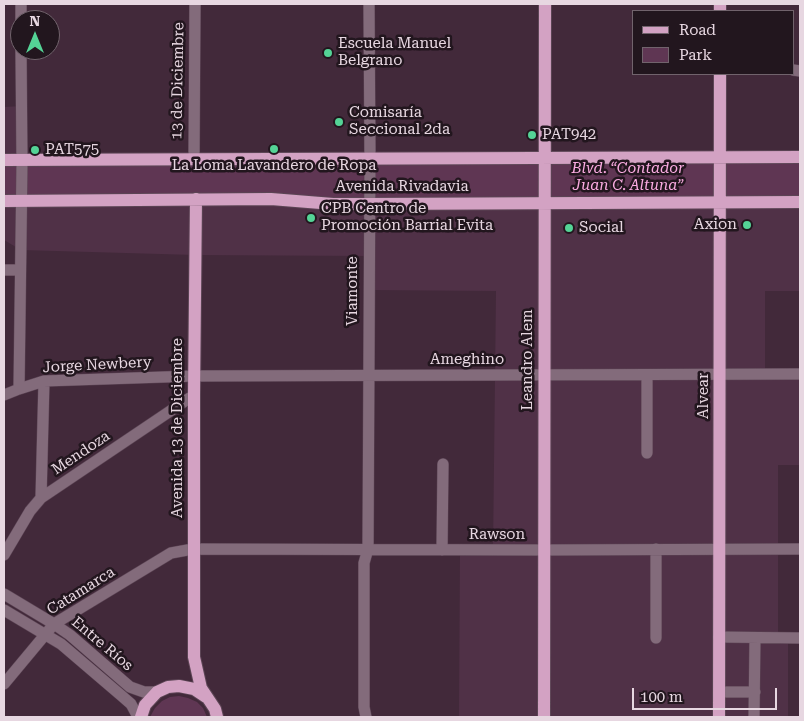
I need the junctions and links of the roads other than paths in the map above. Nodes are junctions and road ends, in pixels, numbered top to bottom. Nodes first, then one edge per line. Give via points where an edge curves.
1 (195, 4) edge
2 (369, 4) edge
3 (545, 4) edge
4 (21, 60) edge
5 (720, 75) edge
6 (800, 157) edge
7 (370, 158) junction
8 (545, 158) junction
9 (720, 158) junction
10 (194, 159) junction
11 (4, 160) edge
12 (22, 160) junction
13 (196, 199) junction
14 (4, 200) edge
15 (22, 200) junction
16 (720, 202) junction
17 (800, 202) edge
18 (545, 203) junction
19 (369, 204) junction
20 (4, 270) edge
21 (20, 270) junction
22 (720, 374) junction
23 (800, 374) edge
24 (368, 375) junction
25 (544, 375) junction
26 (646, 375) junction
27 (194, 376) junction
28 (44, 381) junction
29 (19, 388) junction
30 (194, 394) junction
31 (4, 395) edge
32 (647, 453) dead end
33 (443, 464) dead end
34 (41, 498) junction
35 (193, 549) junction
36 (368, 549) junction
37 (656, 549) junction
38 (720, 549) junction
39 (800, 549) edge
40 (442, 550) junction
41 (544, 550) junction
42 (4, 555) edge
43 (4, 594) edge
44 (4, 610) edge
45 (54, 624) junction
46 (47, 634) junction
47 (656, 638) dead end
48 (719, 638) junction
49 (755, 638) junction
50 (800, 638) edge
51 (194, 657) junction
52 (4, 684) edge
53 (179, 686) junction
54 (157, 692) junction
55 (719, 692) junction
56 (754, 692) junction
57 (206, 697) junction
58 (140, 717) edge
59 (217, 717) edge
60 (367, 717) edge
61 (544, 717) edge
62 (718, 717) edge
63 (754, 717) edge

1 - 10 street, 13 de Diciembre
2 - 7 street, Viamonte
3 - 8 main road, Leandro Alem
4 - 12 street
5 - 9 main road, Alvear
6 - 9 main road, Avenida Rivadavia
7 - 8 main road, Avenida Rivadavia
7 - 10 main road, Avenida Rivadavia
7 - 19 street, Viamonte
8 - 9 main road, Avenida Rivadavia
8 - 18 main road, Leandro Alem
9 - 16 main road, Alvear
10 - 12 main road, Avenida Rivadavia
11 - 12 main road, Avenida Rivadavia
12 - 15 street
13 - 15 main road, Avenida Rivadavia
13 - 19 main road, Avenida Rivadavia
13 - 27 main road, Avenida 13 de Diciembre
14 - 15 main road, Avenida Rivadavia
15 - 21 street
16 - 17 main road, Avenida Rivadavia
16 - 18 main road, Avenida Rivadavia
16 - 22 main road, Alvear
18 - 19 main road, Avenida Rivadavia
18 - 25 main road, Leandro Alem
19 - 24 street, Viamonte
20 - 21 street
21 - 29 street
22 - 23 street, Ameghino
22 - 26 street, Ameghino
22 - 38 main road, Alvear
24 - 25 street, Ameghino
24 - 27 street, Ameghino
24 - 36 street, Viamonte
25 - 26 street, Ameghino
25 - 41 main road, Leandro Alem
26 - 32 street
27 - 28 street, Jorge Newbery
27 - 30 main road, Avenida 13 de Diciembre
28 - 29 street, Jorge Newbery
28 - 34 street
29 - 31 street, Jorge Newbery
30 - 34 street, Mendoza
30 - 35 main road, Avenida 13 de Diciembre
33 - 40 street
34 - 42 street, Mendoza
35 - 36 street, Rawson
35 - 45 street, Catamarca via 171,553
35 - 51 main road, Avenida 13 de Diciembre
36 - 40 street, Rawson
36 - 60 street, Viamonte via 364,563 364,707
37 - 38 street, Rawson
37 - 41 street, Rawson
37 - 47 street
38 - 39 street, Rawson
38 - 48 main road, Alvear
40 - 41 street, Rawson
41 - 61 main road, Leandro Alem
43 - 45 street, Entre Ríos
44 - 46 street, Entre Ríos
45 - 46 street, Catamarca
45 - 54 street, Entre Ríos via 130,688
46 - 52 street, Catamarca
46 - 58 street, Entre Ríos via 123,696
48 - 49 street
48 - 55 main road, Alvear
49 - 50 street
49 - 56 street
51 - 53 main road via 188,676
51 - 57 main road via 198,680
53 - 54 main road
53 - 57 main road via 194,689
54 - 58 main road
55 - 56 street
55 - 62 main road, Alvear
56 - 63 street
57 - 59 main road

